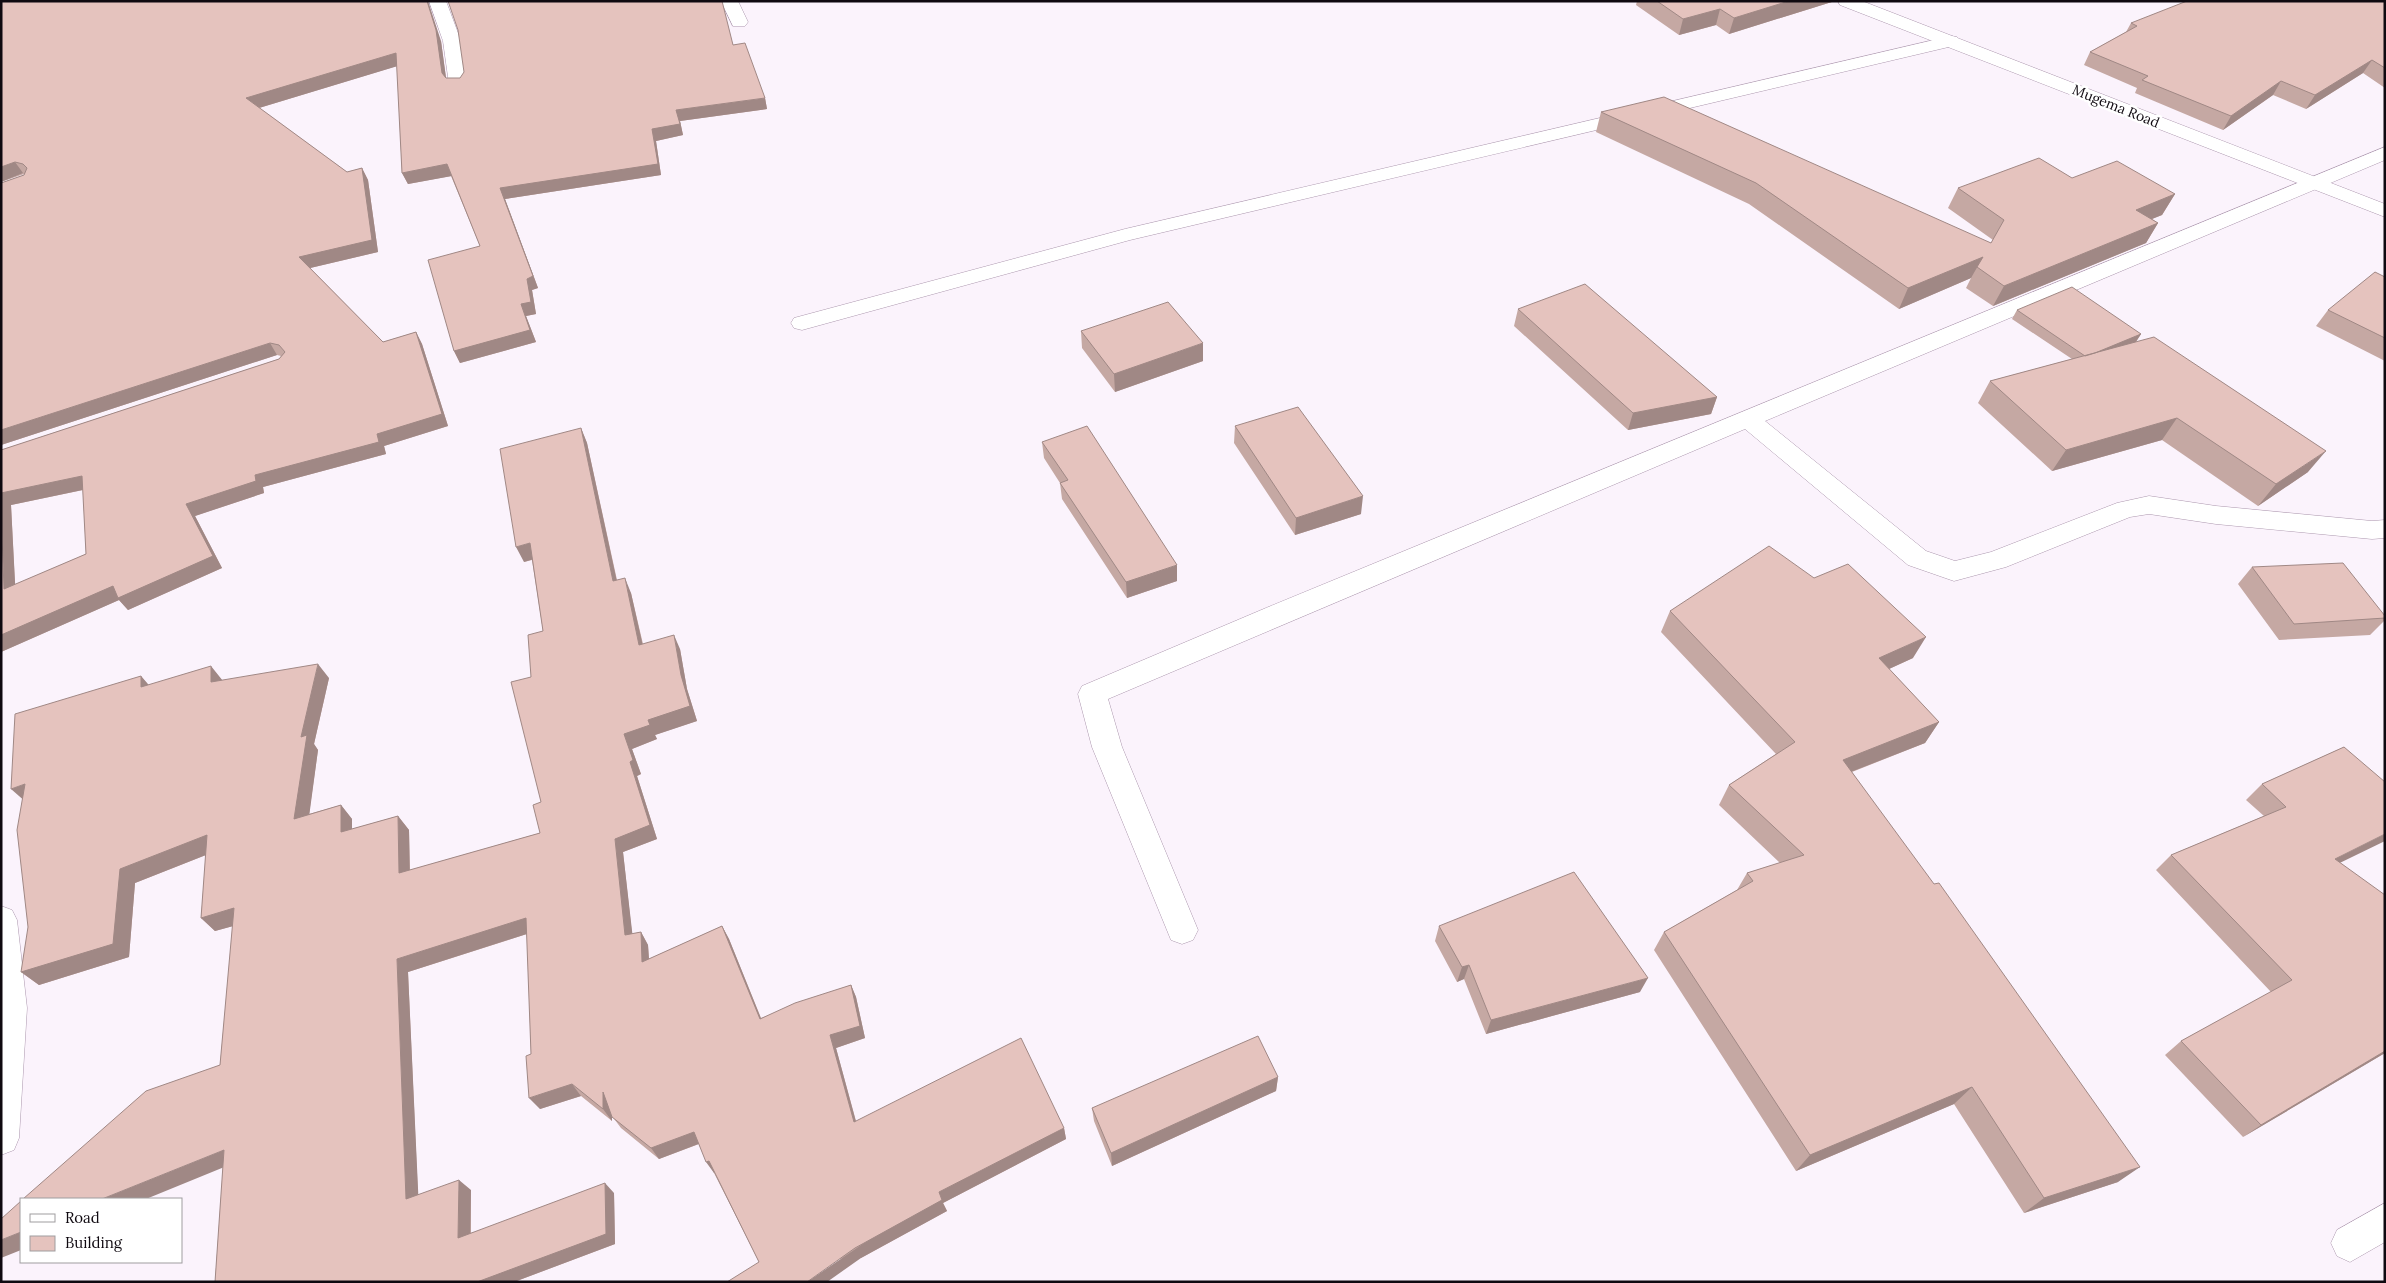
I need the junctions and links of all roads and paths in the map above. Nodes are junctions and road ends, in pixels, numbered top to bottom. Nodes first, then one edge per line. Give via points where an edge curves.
1 (437, 1) edge
2 (729, 1) edge
3 (1846, 1) edge
4 (739, 22) dead end
5 (1951, 41) junction
6 (458, 84) edge
7 (2385, 153) edge
8 (2314, 184) junction
9 (2385, 211) edge
10 (802, 323) dead end
11 (1748, 419) junction
12 (2385, 529) edge
13 (1, 920) edge
14 (1182, 930) dead end
15 (1, 1138) edge
16 (2385, 1221) edge
17 (2350, 1243) dead end

1 - 6 street via 452,41
2 - 4 street
3 - 5 street, Mugema Road
5 - 8 street, Mugema Road
5 - 10 street via 1125,235
7 - 8 street
8 - 9 street, Mugema Road
8 - 11 street
11 - 12 street via 1917,558 1954,572 1997,560 2126,509 2149,504 2216,515
11 - 14 street via 1092,694 1106,747
13 - 15 street via 10,1008
16 - 17 street

